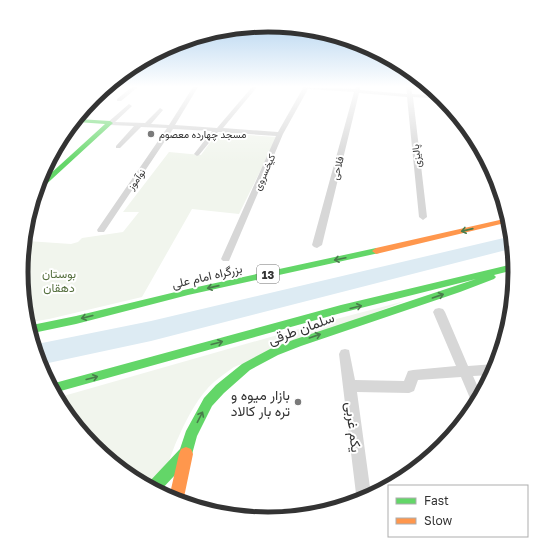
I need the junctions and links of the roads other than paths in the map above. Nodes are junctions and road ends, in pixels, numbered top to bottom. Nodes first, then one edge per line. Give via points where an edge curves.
1 (122, 112) edge
2 (157, 112) edge
3 (179, 112) edge
4 (233, 112) edge
5 (291, 112) edge
6 (351, 112) edge
7 (411, 112) edge
8 (82, 121) edge
9 (110, 123) junction
10 (143, 125) junction
11 (170, 127) junction
12 (218, 130) junction
13 (280, 134) junction
14 (118, 147) dead end
15 (197, 154) dead end
16 (46, 182) edge
17 (423, 217) dead end
18 (502, 222) edge
19 (101, 230) dead end
20 (317, 245) dead end
21 (226, 259) dead end
22 (508, 269) edge
23 (508, 270) edge
24 (439, 312) dead end
25 (35, 328) edge
26 (345, 354) dead end
27 (487, 369) edge
28 (464, 371) junction
29 (349, 386) junction
30 (57, 387) edge
31 (475, 395) edge
32 (186, 453) junction
33 (157, 485) edge
34 (363, 493) edge
35 (177, 495) edge

1 - 9 street
2 - 10 street
3 - 11 street, نوآموز
4 - 12 street
5 - 13 street, کیخسروی
6 - 20 street, فلاحی
7 - 17 street, پالیزی
8 - 9 main road
9 - 10 street
9 - 16 main road
10 - 11 street
10 - 14 street
11 - 12 street
11 - 19 street, نوآموز via 162,143
12 - 13 street
12 - 15 street
13 - 21 street, کیخسروی
18 -> 25 main road, بزرگراه امام علی / 13
30 -> 22 main road via 270,329
32 -> 23 main road, سلمان طرقی via 191,435 208,402 231,378 252,364 297,342 457,290
24 - 28 street
26 - 29 street, یکم غربی
27 - 28 street
28 - 29 street via 413,375 409,387
28 - 31 street
29 - 34 street, یکم غربی
32 - 33 main road, سلمان طرقی
32 - 35 main road

